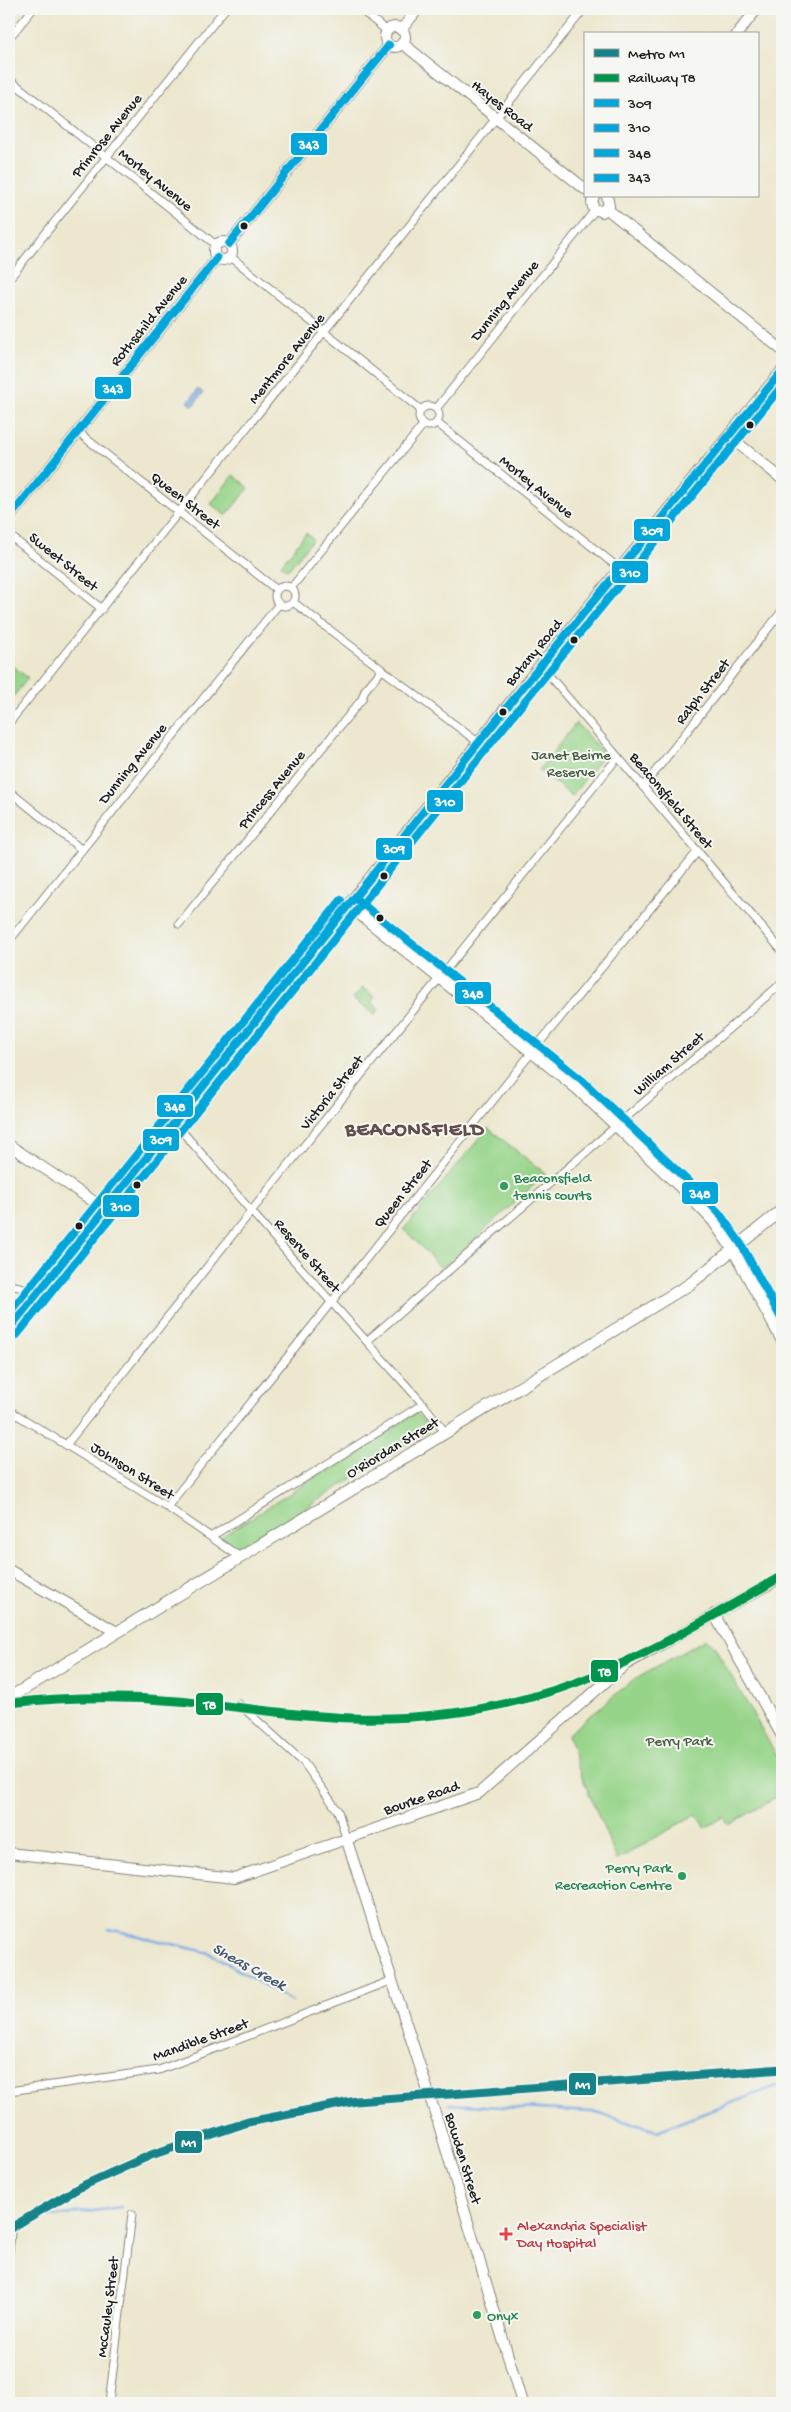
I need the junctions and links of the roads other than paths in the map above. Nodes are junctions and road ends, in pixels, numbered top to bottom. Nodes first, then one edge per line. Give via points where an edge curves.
1 (33, 9) edge
2 (225, 9) edge
3 (360, 9) edge
4 (418, 9) edge
5 (584, 9) edge
6 (756, 9) edge
7 (401, 30) junction
8 (388, 31) junction
9 (738, 32) edge
10 (9, 38) edge
11 (402, 43) junction
12 (389, 45) junction
13 (9, 79) edge
14 (496, 118) junction
15 (106, 157) junction
16 (584, 189) edge
17 (593, 198) edge
18 (608, 198) edge
19 (608, 209) junction
20 (596, 210) junction
21 (229, 244) junction
22 (216, 245) junction
23 (231, 256) junction
24 (217, 258) junction
25 (9, 279) edge
26 (324, 332) junction
27 (782, 350) edge
28 (782, 371) edge
29 (436, 409) junction
30 (421, 410) junction
31 (437, 423) junction
32 (423, 425) junction
33 (78, 432) junction
34 (729, 436) junction
35 (782, 479) edge
36 (179, 512) junction
37 (9, 518) edge
38 (9, 535) edge
39 (620, 569) junction
40 (291, 588) junction
41 (277, 590) junction
42 (293, 602) junction
43 (279, 604) junction
44 (102, 609) junction
45 (782, 611) edge
46 (541, 666) junction
47 (382, 670) junction
48 (9, 724) edge
49 (478, 744) junction
50 (618, 757) junction
51 (644, 787) junction
52 (9, 791) edge
53 (82, 850) junction
54 (698, 851) junction
55 (349, 906) junction
56 (179, 924) dead end
57 (9, 941) edge
58 (782, 951) edge
59 (439, 980) junction
60 (782, 983) edge
61 (531, 1054) junction
62 (174, 1122) junction
63 (617, 1125) junction
64 (9, 1145) edge
65 (105, 1209) junction
66 (782, 1210) edge
67 (252, 1211) junction
68 (733, 1250) junction
69 (9, 1286) edge
70 (39, 1291) junction
71 (330, 1302) junction
72 (9, 1329) edge
73 (367, 1341) junction
74 (782, 1341) edge
75 (423, 1404) junction
76 (9, 1410) edge
77 (445, 1432) junction
78 (66, 1445) junction
79 (167, 1507) junction
80 (212, 1536) junction
81 (240, 1557) junction
82 (9, 1570) edge
83 (782, 1577) edge
84 (714, 1614) junction
85 (117, 1632) junction
86 (9, 1698) edge
87 (239, 1704) dead end
88 (782, 1736) edge
89 (346, 1838) junction
90 (9, 1853) edge
91 (393, 1980) junction
92 (9, 2090) edge
93 (132, 2214) dead end
94 (11, 2233) dead end
95 (9, 2252) edge
96 (109, 2403) edge
97 (522, 2403) edge

1 - 10 street
2 - 15 street, Primrose Avenue
3 - 8 street
4 - 7 street
5 - 14 street, Mentmore Avenue
6 - 9 street
7 - 8 street via 394,28
7 - 11 street via 404,36
8 - 12 street via 386,40
11 - 12 street via 394,47
11 - 14 street, Hayes Road
12 - 21 street
13 - 15 street, Morley Avenue
14 - 16 street, Hayes Road
14 - 26 street, Mentmore Avenue
15 - 22 street, Morley Avenue
15 - 25 street, Primrose Avenue
17 - 20 street
18 - 19 street
19 - 20 street
19 - 27 street
20 - 29 street, Dunning Avenue
21 - 22 street via 221,242
21 - 23 street
22 - 24 street via 214,252
23 - 24 street via 222,260
23 - 26 street
24 - 33 street, Rothschild Avenue
26 - 30 street
26 - 36 street, Mentmore Avenue
28 - 34 main road, Botany Road
29 - 30 street via 428,406
29 - 31 street
30 - 32 street via 418,416
31 - 32 street via 430,427
31 - 39 street, Morley Avenue
32 - 40 street
33 - 36 street, Queen Street
33 - 37 street, Rothschild Avenue
34 - 35 street
34 - 39 main road, Botany Road
36 - 41 street, Queen Street
36 - 44 street, Mentmore Avenue
38 - 44 street, Sweet Street
39 - 46 main road, Botany Road
40 - 41 street via 284,586
40 - 42 street via 295,593
41 - 43 street via 275,596
42 - 43 street via 286,606
42 - 47 street
43 - 53 street, Dunning Avenue
44 - 48 street, Mentmore Avenue
45 - 51 street, Ralph Street
46 - 49 main road, Botany Road
46 - 50 street, Beaconsfield Street
47 - 49 street
47 - 56 street, Princess Avenue
49 - 55 main road, Botany Road
50 - 51 street, Beaconsfield Street
50 - 59 street, Victoria Street
51 - 54 street, Beaconsfield Street
52 - 53 street
53 - 57 street, Dunning Avenue
54 - 58 street, Beaconsfield Street
54 - 61 street, Queen Street
55 - 59 street
55 - 62 main road, Botany Road
59 - 61 street
59 - 67 street, Victoria Street
60 - 63 street, William Street
61 - 63 street
61 - 71 street, Queen Street
62 - 65 main road, Botany Road
62 - 67 street, Reserve Street
63 - 68 street via 706,1214
63 - 73 street, William Street
64 - 65 street
65 - 70 main road, Botany Road
66 - 68 main road, O'Riordan Street
67 - 71 street, Reserve Street
67 - 78 street, Victoria Street
68 - 74 street
68 - 77 main road, O'Riordan Street via 690,1284
69 - 70 street
70 - 72 main road, Botany Road
71 - 73 street, Reserve Street
71 - 79 street, Queen Street
73 - 75 street, Reserve Street
75 - 77 street, Reserve Street
75 - 80 street
76 - 78 street, Johnson Street
77 - 81 main road, O'Riordan Street
78 - 79 street, Johnson Street
79 - 80 street, Johnson Street
80 - 81 street, Johnson Street
81 - 85 main road, O'Riordan Street
82 - 85 street
83 - 84 street, Bourke Road
84 - 88 street
84 - 89 street, Bourke Road via 625,1665 479,1793
85 - 86 main road, O'Riordan Street
87 - 89 street via 304,1763 338,1811
89 - 90 street, Bourke Road via 234,1878
89 - 91 street, Bowden Street
91 - 92 street, Mandible Street via 159,2070
91 - 97 street, Bowden Street
93 - 96 street, McCauley Street
94 - 95 street

